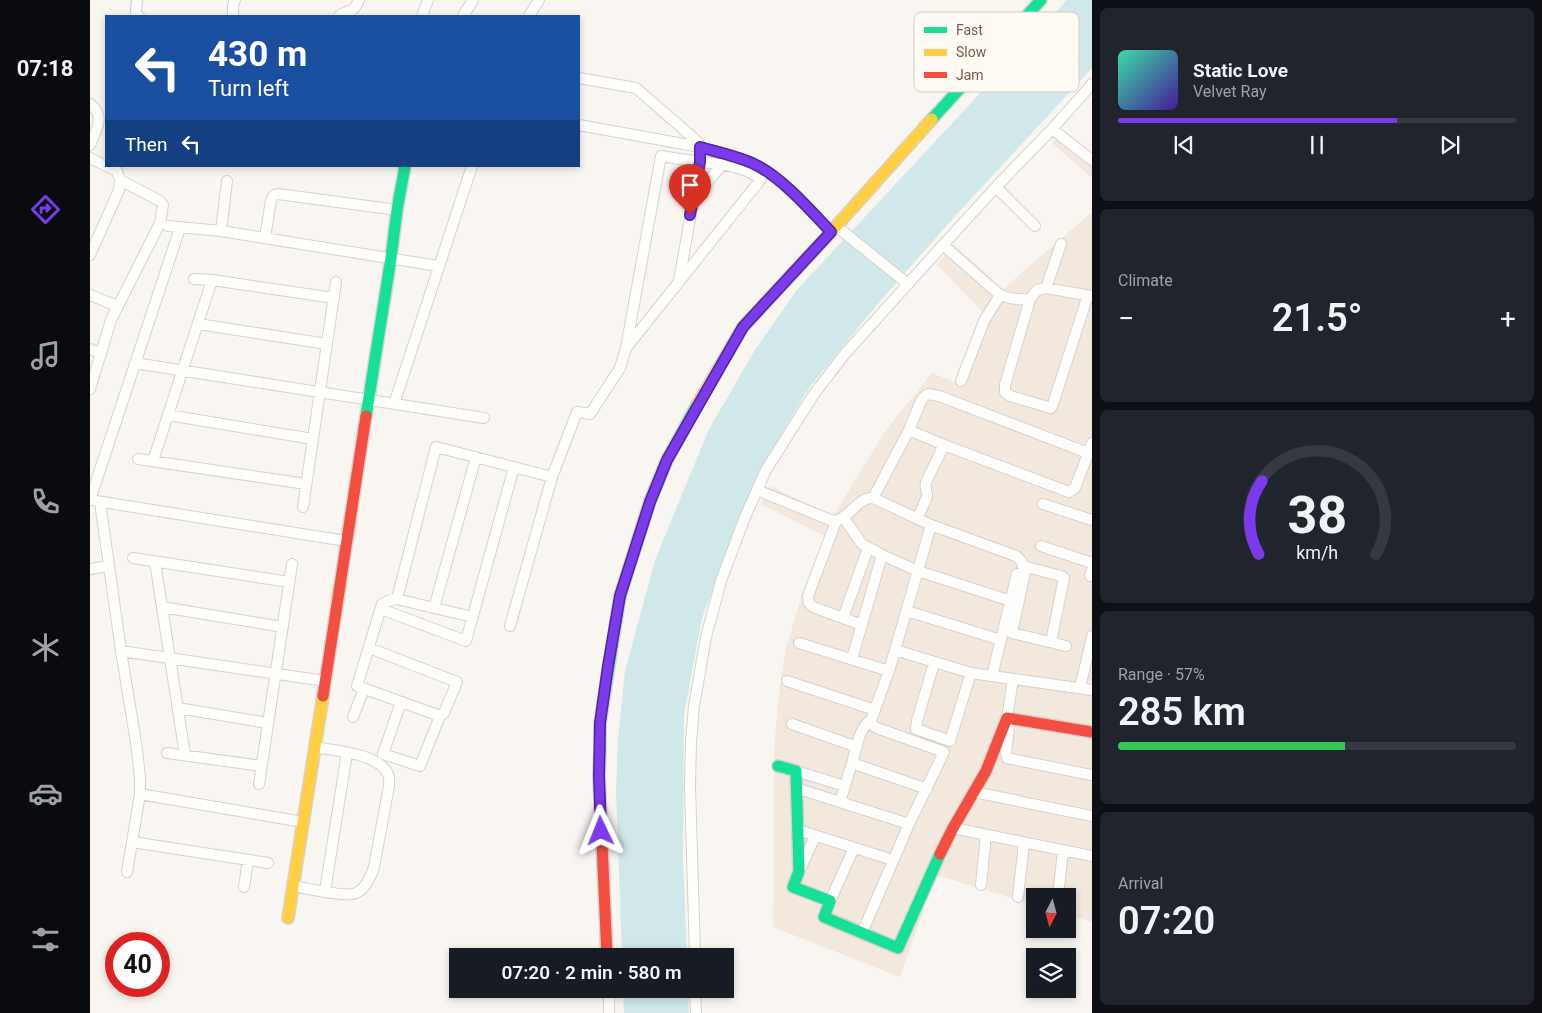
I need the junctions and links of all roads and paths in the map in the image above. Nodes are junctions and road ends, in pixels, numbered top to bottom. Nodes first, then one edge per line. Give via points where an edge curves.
1 (137, 0) edge
2 (235, 0) edge
3 (359, 0) edge
4 (428, 0) edge
5 (473, 0) edge
6 (538, 0) edge
7 (1041, 0) edge
8 (1030, 12) edge
9 (137, 15) edge
10 (234, 15) edge
11 (340, 15) edge
12 (422, 15) edge
13 (464, 15) edge
14 (530, 15) edge
15 (580, 78) edge
16 (1092, 84) edge
17 (956, 92) edge
18 (90, 104) edge
19 (580, 125) edge
20 (1052, 129) junction
21 (90, 146) edge
22 (700, 147) junction
23 (90, 158) edge
24 (1092, 160) edge
25 (700, 162) junction
26 (723, 164) junction
27 (105, 165) edge
28 (109, 167) edge
29 (405, 167) edge
30 (472, 167) edge
31 (120, 180) junction
32 (227, 181) dead end
33 (996, 187) junction
34 (693, 198) junction
35 (397, 210) junction
36 (168, 226) dead end
37 (1035, 226) dead end
38 (180, 228) junction
39 (834, 229) junction
40 (221, 231) junction
41 (265, 238) junction
42 (1061, 244) dead end
43 (943, 245) junction
44 (90, 255) edge
45 (391, 258) junction
46 (438, 266) junction
47 (194, 279) dead end
48 (212, 280) junction
49 (336, 282) dead end
50 (679, 282) junction
51 (908, 284) junction
52 (1046, 288) junction
53 (90, 294) edge
54 (1000, 295) junction
55 (1090, 295) edge
56 (334, 298) junction
57 (1030, 299) junction
58 (117, 306) junction
59 (198, 324) junction
60 (327, 344) junction
61 (626, 348) junction
62 (90, 349) edge
63 (101, 354) junction
64 (135, 363) junction
65 (182, 370) junction
66 (961, 381) dead end
67 (90, 390) edge
68 (320, 392) junction
69 (368, 400) junction
70 (394, 404) junction
71 (168, 415) junction
72 (484, 418) dead end
73 (909, 430) junction
74 (313, 438) junction
75 (944, 445) junction
76 (1090, 448) edge
77 (476, 457) junction
78 (138, 459) dead end
79 (153, 461) junction
80 (514, 467) junction
81 (552, 477) junction
82 (306, 484) junction
83 (757, 490) junction
84 (872, 498) junction
85 (93, 501) edge
86 (1042, 504) dead end
87 (303, 507) dead end
88 (839, 519) junction
89 (917, 519) junction
90 (1092, 520) edge
91 (931, 525) junction
92 (346, 541) junction
93 (1041, 546) dead end
94 (868, 548) junction
95 (882, 555) junction
96 (133, 558) dead end
97 (155, 562) junction
98 (1092, 563) edge
99 (292, 564) dead end
100 (1022, 564) junction
101 (109, 566) junction
102 (90, 569) edge
103 (918, 570) junction
104 (289, 582) junction
105 (397, 599) junction
106 (1011, 601) junction
107 (162, 607) junction
108 (434, 608) junction
109 (381, 609) junction
110 (907, 611) junction
111 (473, 617) junction
112 (842, 618) junction
113 (862, 625) junction
114 (510, 626) dead end
115 (283, 627) junction
116 (1006, 634) junction
117 (1092, 636) edge
118 (1051, 642) junction
119 (799, 643) dead end
120 (1066, 646) dead end
121 (369, 648) junction
122 (895, 650) junction
123 (121, 651) junction
124 (170, 657) junction
125 (852, 660) junction
126 (934, 663) junction
127 (889, 671) junction
128 (276, 673) junction
129 (971, 673) junction
130 (992, 676) junction
131 (1013, 679) junction
132 (325, 681) junction
133 (787, 681) dead end
134 (1080, 688) junction
135 (364, 689) junction
136 (1092, 690) edge
137 (401, 702) junction
138 (178, 708) junction
139 (873, 715) junction
140 (440, 716) junction
141 (353, 718) dead end
142 (1007, 718) junction
143 (268, 723) junction
144 (792, 724) dead end
145 (1092, 732) edge
146 (950, 741) junction
147 (315, 747) junction
148 (857, 747) junction
149 (944, 752) junction
150 (167, 753) dead end
151 (347, 753) junction
152 (185, 754) junction
153 (852, 763) junction
154 (262, 766) junction
155 (778, 766) dead end
156 (796, 771) junction
157 (1092, 775) edge
158 (259, 784) dead end
159 (845, 786) junction
160 (796, 788) junction
161 (927, 789) junction
162 (974, 792) junction
163 (140, 794) junction
164 (840, 802) junction
165 (1092, 816) edge
166 (303, 822) junction
167 (909, 824) junction
168 (953, 828) junction
169 (798, 830) junction
170 (986, 835) junction
171 (815, 836) junction
172 (132, 842) junction
173 (1024, 843) junction
174 (854, 848) junction
175 (1063, 851) junction
176 (1092, 856) edge
177 (248, 860) junction
178 (893, 860) junction
179 (268, 864) dead end
180 (799, 871) junction
181 (127, 872) dead end
182 (980, 885) dead end
183 (293, 886) junction
184 (244, 887) dead end
185 (1059, 888) edge
186 (325, 891) junction
187 (1018, 897) dead end
188 (830, 901) junction
189 (288, 918) dead end
190 (862, 933) junction
191 (607, 948) edge
192 (695, 948) edge
193 (609, 998) edge
194 (695, 998) edge
195 (609, 1013) edge
196 (696, 1013) edge

1 - 9 street
2 - 10 street
3 - 11 street via 355,8
4 - 12 street
5 - 13 street
6 - 14 street
7 - 8 street
15 - 22 street via 636,88
16 - 20 street
17 - 39 street
18 - 21 street via 95,107 100,121
19 - 22 street
20 - 24 street
20 - 33 street
22 - 25 street
22 - 39 street via 752,163 770,174
23 - 27 street
25 - 26 street
25 - 34 street
25 - 61 street via 661,156
26 - 34 street
26 - 50 street via 761,179
28 - 31 street via 117,171
29 - 35 street
30 - 46 street
31 - 44 street via 116,198
31 - 58 street via 160,201 163,211 160,223
32 - 40 street
33 - 37 street
33 - 43 street
34 - 50 street
35 - 41 street via 278,194 270,200
35 - 45 street
36 - 38 street
38 - 40 street
38 - 64 street
39 - 51 street
39 - 191 street via 743,327 667,460 620,596 600,723 599,776
40 - 41 street
41 - 45 street
42 - 52 street
43 - 51 street
43 - 54 street
45 - 46 street
45 - 69 street
46 - 70 street
47 - 48 street
48 - 56 street
48 - 59 street
49 - 56 street
50 - 61 street
51 - 83 street via 844,355 814,394
52 - 55 street
52 - 57 street via 1036,290
53 - 58 street
54 - 57 street
54 - 66 street via 984,321
55 - 57 street via 1051,408 1005,392
56 - 60 street
58 - 63 street
59 - 60 street
59 - 65 street
60 - 68 street
61 - 81 street via 620,368 590,414 577,412
62 - 63 street
63 - 67 street
64 - 65 street
64 - 85 street
65 - 68 street
65 - 71 street
68 - 69 street
68 - 74 street
69 - 70 street
69 - 92 street
70 - 72 street
71 - 74 street
71 - 79 street
73 - 75 street
73 - 76 street via 928,394
73 - 84 street
74 - 82 street
75 - 76 street via 1069,492 1075,488
75 - 89 street via 926,482 927,497
77 - 80 street
77 - 105 street via 436,447
77 - 108 street
78 - 79 street
79 - 82 street
80 - 81 street
80 - 111 street
81 - 114 street
82 - 87 street
83 - 88 street via 830,520
83 - 192 street via 721,581 706,636 694,706 690,786
84 - 88 street via 866,498
84 - 89 street
85 - 92 street
85 - 101 street
86 - 90 street
88 - 94 street
88 - 112 street via 808,599 813,607
89 - 91 street
91 - 100 street via 1016,556
91 - 103 street
92 - 132 street
93 - 98 street
94 - 95 street
94 - 112 street
95 - 103 street
95 - 113 street
96 - 97 street
97 - 104 street
97 - 107 street
99 - 104 street
100 - 106 street
100 - 116 street via 1025,572
100 - 118 street via 1064,578
101 - 102 street
101 - 123 street
103 - 106 street
103 - 110 street
104 - 115 street
105 - 108 street
105 - 109 street via 382,604
106 - 116 street
107 - 115 street
107 - 124 street
108 - 111 street
109 - 111 street via 466,641
109 - 121 street
110 - 116 street
110 - 122 street
112 - 113 street
113 - 125 street
115 - 128 street
116 - 118 street
116 - 130 street
117 - 134 street
118 - 120 street
119 - 125 street
121 - 135 street via 357,686
121 - 140 street via 457,682
122 - 126 street
122 - 127 street
123 - 124 street
123 - 163 street via 137,749
124 - 128 street
124 - 138 street
125 - 127 street
126 - 129 street
126 - 146 street via 916,729
127 - 139 street
128 - 132 street
128 - 143 street
129 - 130 street
129 - 146 street
130 - 131 street
131 - 134 street
131 - 142 street
132 - 147 street
133 - 139 street
134 - 136 street
135 - 137 street
135 - 141 street
137 - 140 street
137 - 140 street via 383,754 420,766
138 - 143 street
138 - 152 street
139 - 148 street via 862,729
139 - 149 street via 871,724 877,728
142 - 145 street
142 - 157 street via 1007,758
142 - 162 street
143 - 154 street
144 - 148 street
146 - 149 street
147 - 151 street
147 - 166 street
148 - 153 street
149 - 161 street
150 - 152 street
151 - 186 street
151 - 186 street via 371,758 388,774 389,786 370,877 356,893 346,895
152 - 154 street
153 - 159 street
153 - 161 street
154 - 158 street
155 - 156 street
156 - 159 street
156 - 160 street
159 - 164 street
160 - 164 street
160 - 169 street
161 - 167 street
162 - 165 street
162 - 168 street
163 - 166 street
163 - 172 street
164 - 167 street
166 - 183 street
167 - 178 street
168 - 170 street
168 - 190 street via 898,948
169 - 171 street
169 - 180 street
170 - 173 street
170 - 182 street
171 - 174 street
171 - 180 street
172 - 177 street
172 - 181 street
173 - 175 street
173 - 187 street
174 - 178 street
174 - 188 street
175 - 176 street
175 - 185 street
177 - 179 street
177 - 184 street
178 - 190 street
180 - 188 street via 793,888
183 - 186 street
183 - 189 street
188 - 190 street via 824,918
193 - 195 street
194 - 196 street

